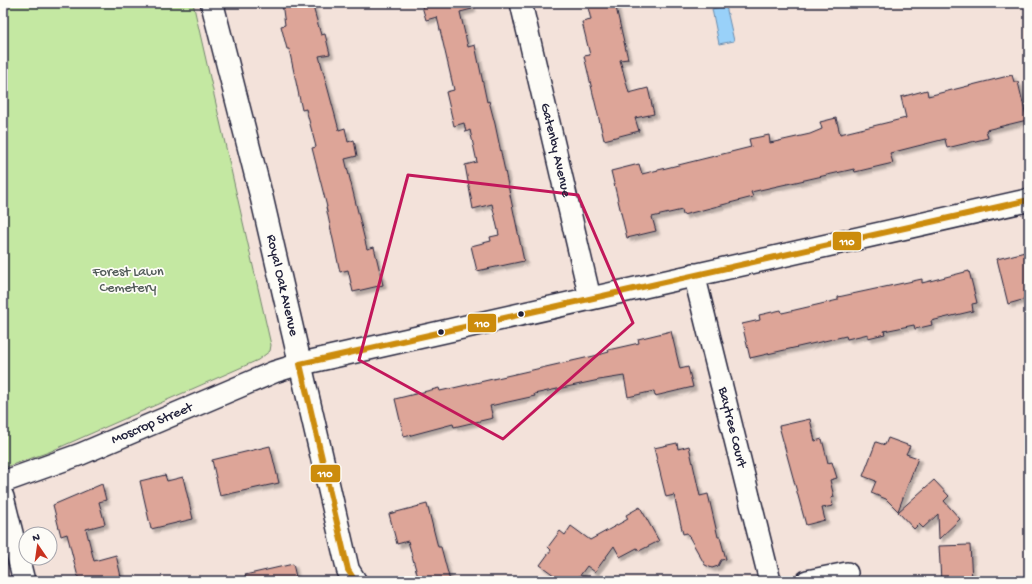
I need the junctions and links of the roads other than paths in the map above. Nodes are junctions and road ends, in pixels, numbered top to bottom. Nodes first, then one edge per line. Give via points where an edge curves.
1 (212, 3) edge
2 (520, 3) edge
3 (1029, 200) edge
4 (694, 274) junction
5 (590, 298) junction
6 (300, 364) junction
7 (3, 482) edge
8 (3, 498) edge
9 (846, 573) dead end
10 (350, 577) edge
11 (24, 581) edge
12 (770, 581) edge
13 (807, 581) edge

1 - 6 street, Royal Oak Avenue via 262,199
2 - 5 street, Gatenby Avenue
3 - 4 street
4 - 5 street
4 - 12 street, Baytree Court
5 - 6 street
6 - 7 street, Moscrop Street via 274,372 81,454
6 - 10 street, Royal Oak Avenue
8 - 11 street
9 - 13 street

